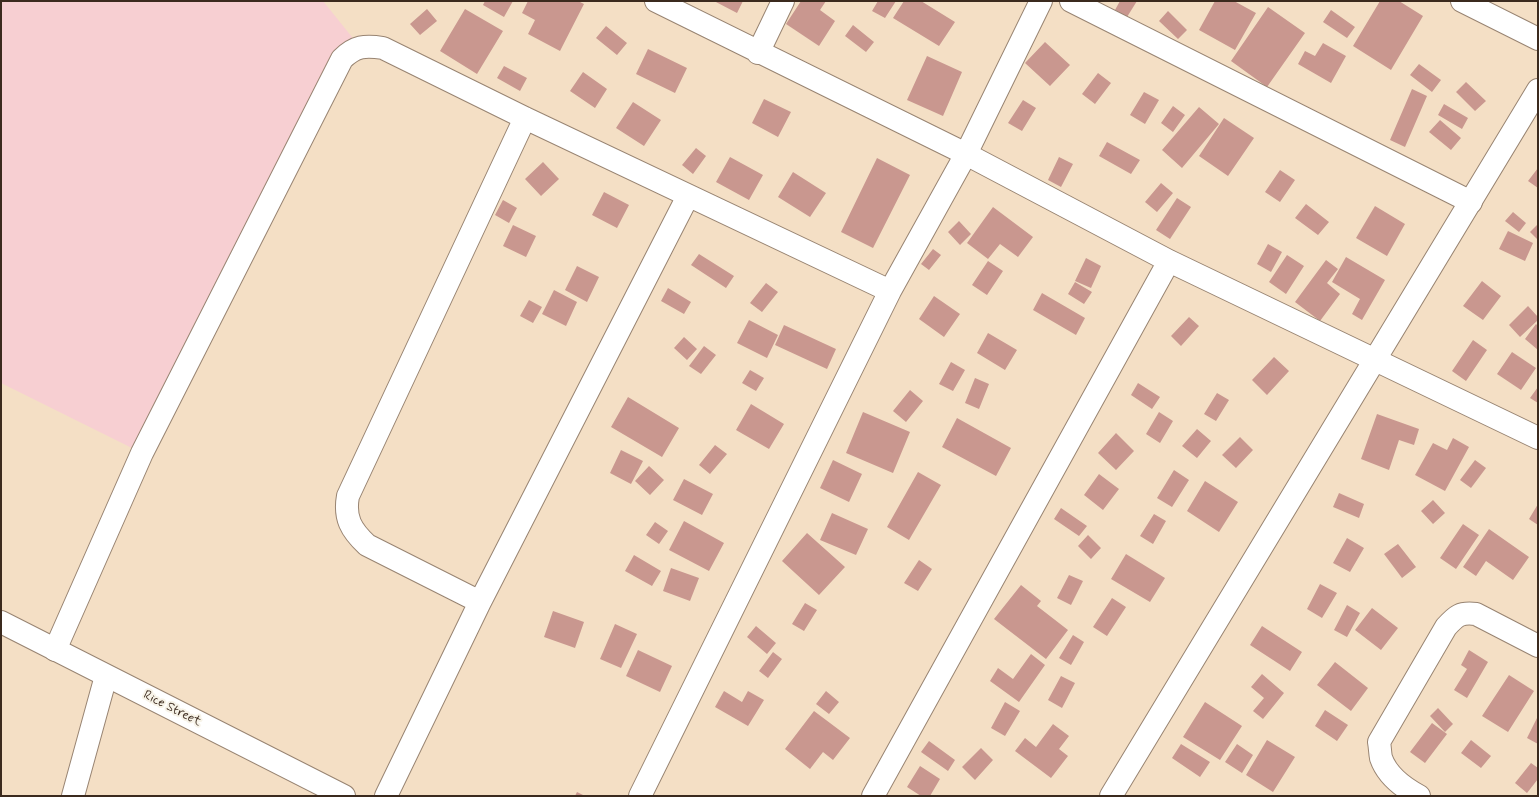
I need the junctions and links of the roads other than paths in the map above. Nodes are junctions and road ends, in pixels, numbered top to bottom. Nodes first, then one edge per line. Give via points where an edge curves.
1 (656, 1) edge
2 (783, 1) edge
3 (1041, 1) edge
4 (1071, 1) edge
5 (1462, 1) edge
6 (1538, 39) edge
7 (758, 53) junction
8 (1538, 90) edge
9 (525, 118) junction
10 (966, 154) junction
11 (688, 196) junction
12 (1471, 202) junction
13 (1169, 261) junction
14 (890, 291) junction
15 (1375, 359) junction
16 (1538, 438) edge
17 (480, 602) junction
18 (1, 622) edge
19 (1538, 646) edge
20 (55, 650) junction
21 (106, 676) junction
22 (73, 796) edge
23 (344, 796) edge
24 (386, 796) edge
25 (640, 796) edge
26 (873, 796) edge
27 (1111, 796) edge
28 (1419, 796) edge

1 - 7 street
2 - 7 street
3 - 10 street
4 - 12 street
5 - 6 street
7 - 10 street
8 - 12 street
9 - 11 street
9 - 17 street via 351,488 346,506 349,522 356,535 367,545
9 - 20 street via 383,48 360,47 349,51 342,59 142,453
10 - 13 street
10 - 14 street
11 - 14 street
11 - 17 street
12 - 15 street
13 - 15 street
13 - 26 street
14 - 25 street
15 - 16 street
15 - 27 street
17 - 24 street
18 - 20 street, Rice Street
19 - 28 street via 1476,614 1465,613 1454,618 1446,627 1379,742 1381,758 1390,773 1408,790
20 - 21 street, Rice Street
21 - 22 street
21 - 23 street, Rice Street

